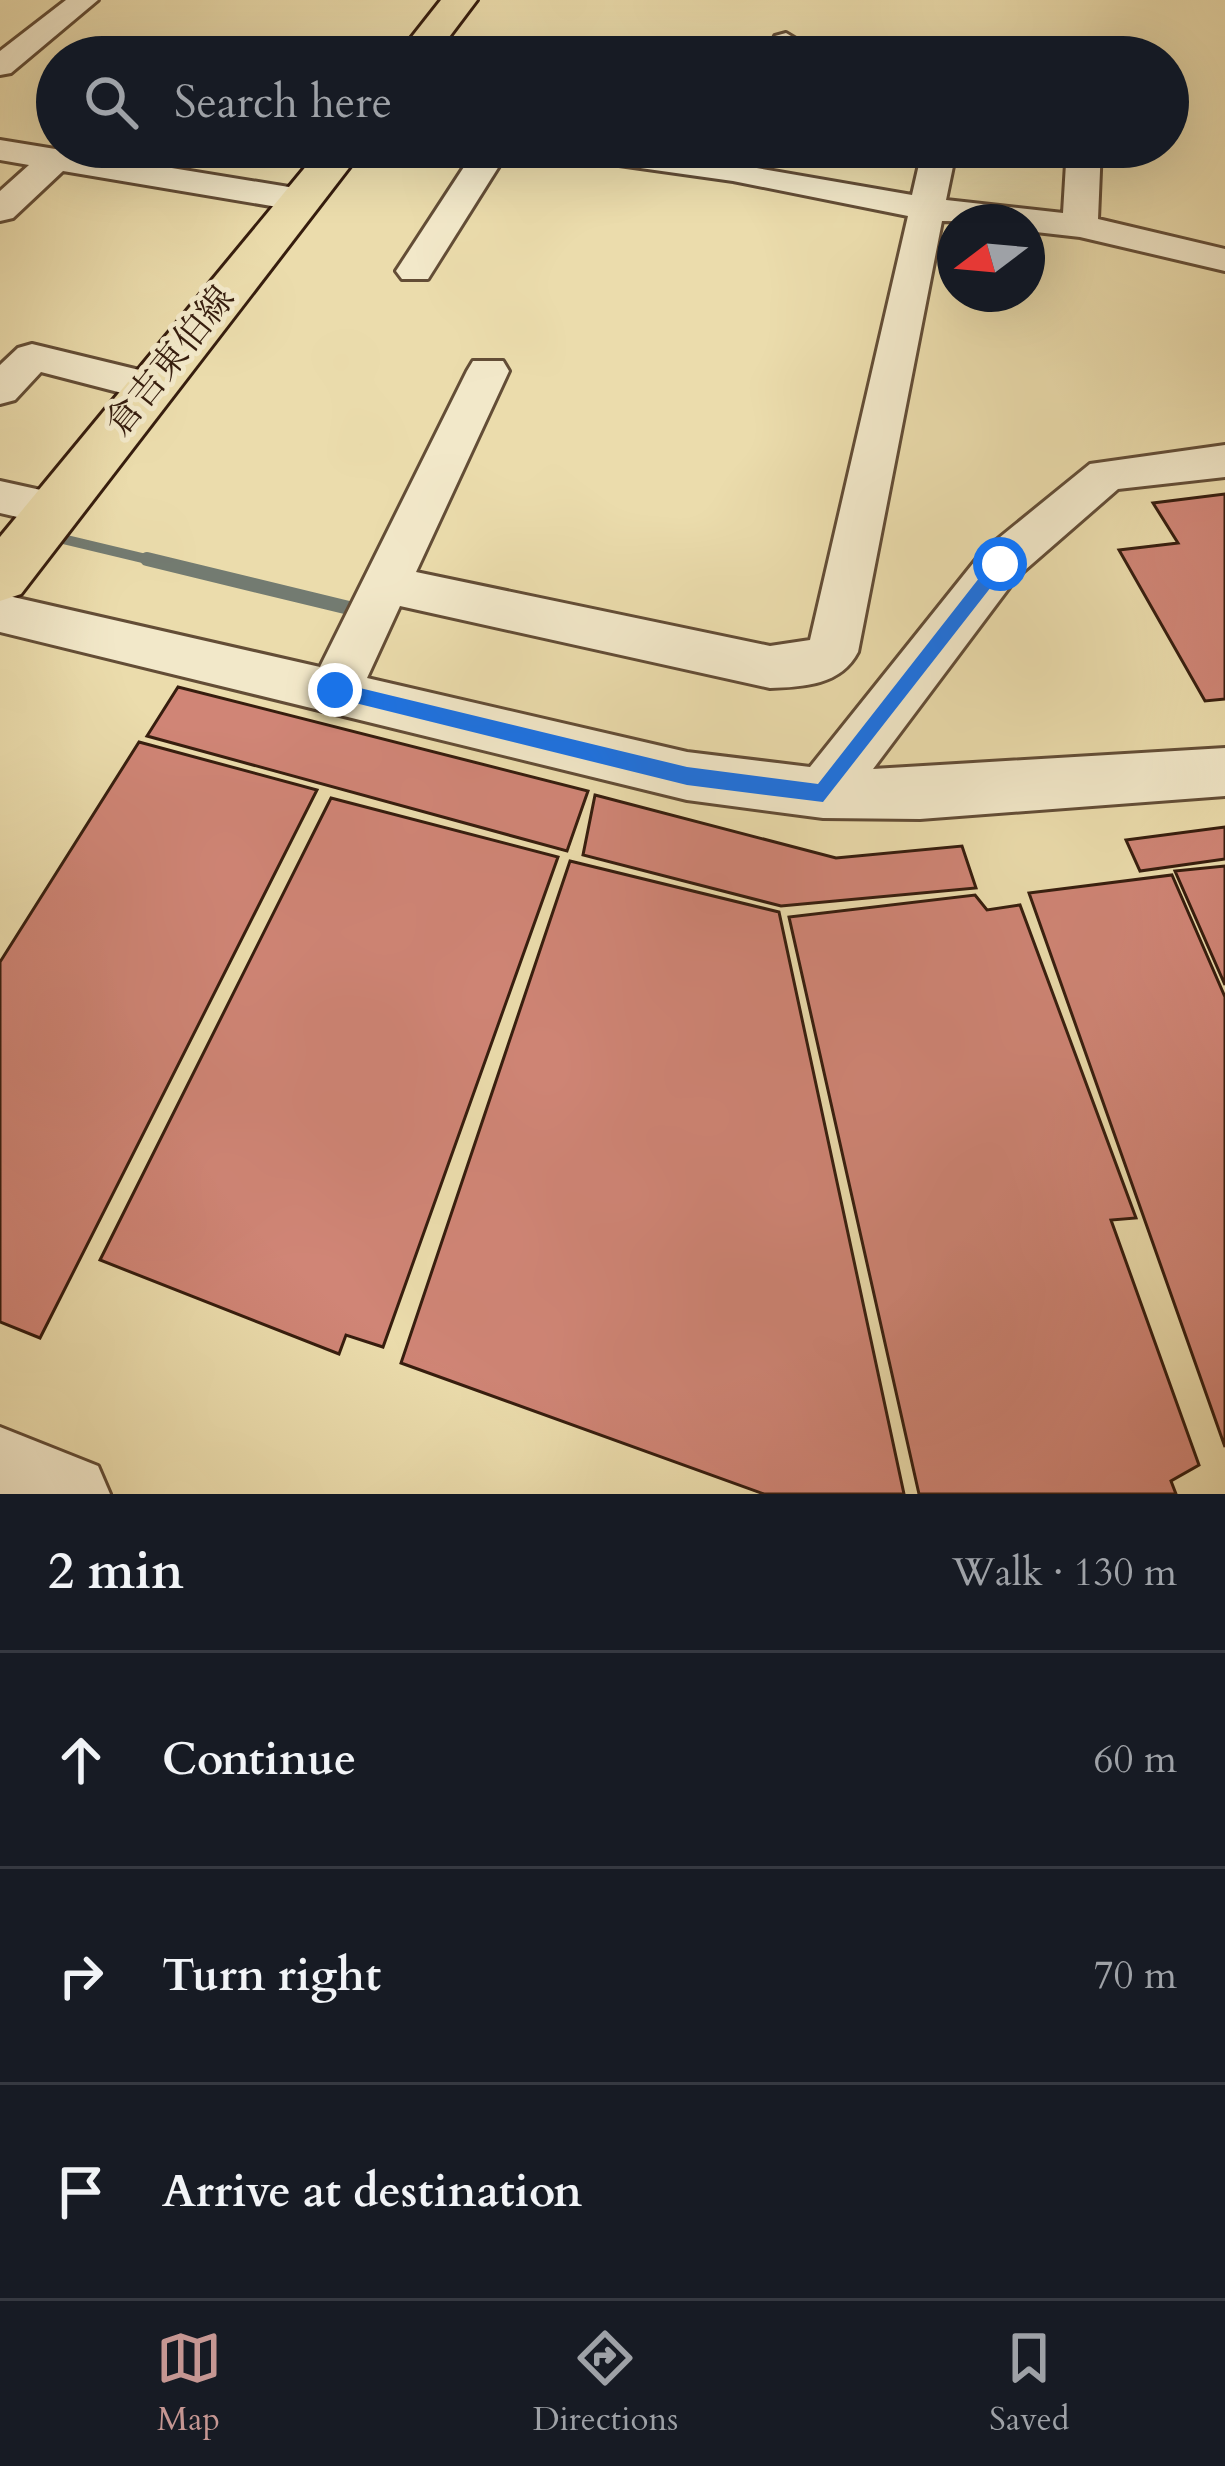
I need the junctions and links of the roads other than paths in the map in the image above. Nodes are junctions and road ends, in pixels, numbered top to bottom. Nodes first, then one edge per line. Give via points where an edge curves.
1 (460, 0) edge
2 (73, 1) edge
3 (432, 36) edge
4 (0, 67) edge
5 (36, 72) edge
6 (0, 150) edge
7 (36, 157) edge
8 (46, 168) edge
9 (104, 168) edge
10 (327, 168) edge
11 (481, 168) edge
12 (772, 168) edge
13 (936, 168) edge
14 (1083, 168) edge
15 (301, 200) junction
16 (929, 209) junction
17 (0, 210) edge
18 (1080, 226) junction
19 (1225, 260) edge
20 (415, 272) dead end
21 (488, 371) dead end
22 (149, 386) junction
23 (0, 390) edge
24 (1225, 461) edge
25 (0, 497) edge
26 (52, 508) junction
27 (0, 578) edge
28 (386, 584) junction
29 (0, 613) edge
30 (335, 690) junction
31 (1225, 772) edge
32 (823, 793) junction
33 (0, 1466) edge
34 (70, 1494) edge

1 - 3 main road
2 - 4 street
4 - 5 street
6 - 7 street
8 - 17 street
9 - 15 street
10 - 15 main road, 倉吉東伯線
11 - 20 street
12 - 16 street
13 - 16 street
14 - 18 street
15 - 22 main road, 倉吉東伯線
16 - 18 street
16 - 28 street via 833,652 808,666 770,668
18 - 19 street
21 - 28 street
22 - 23 street via 32,356
22 - 26 main road, 倉吉東伯線
24 - 32 street via 1106,476 1000,564
25 - 26 street
26 - 27 main road, 倉吉東伯線
28 - 30 street
29 - 30 street
30 - 32 street via 687,776
31 - 32 street via 920,794
33 - 34 street

